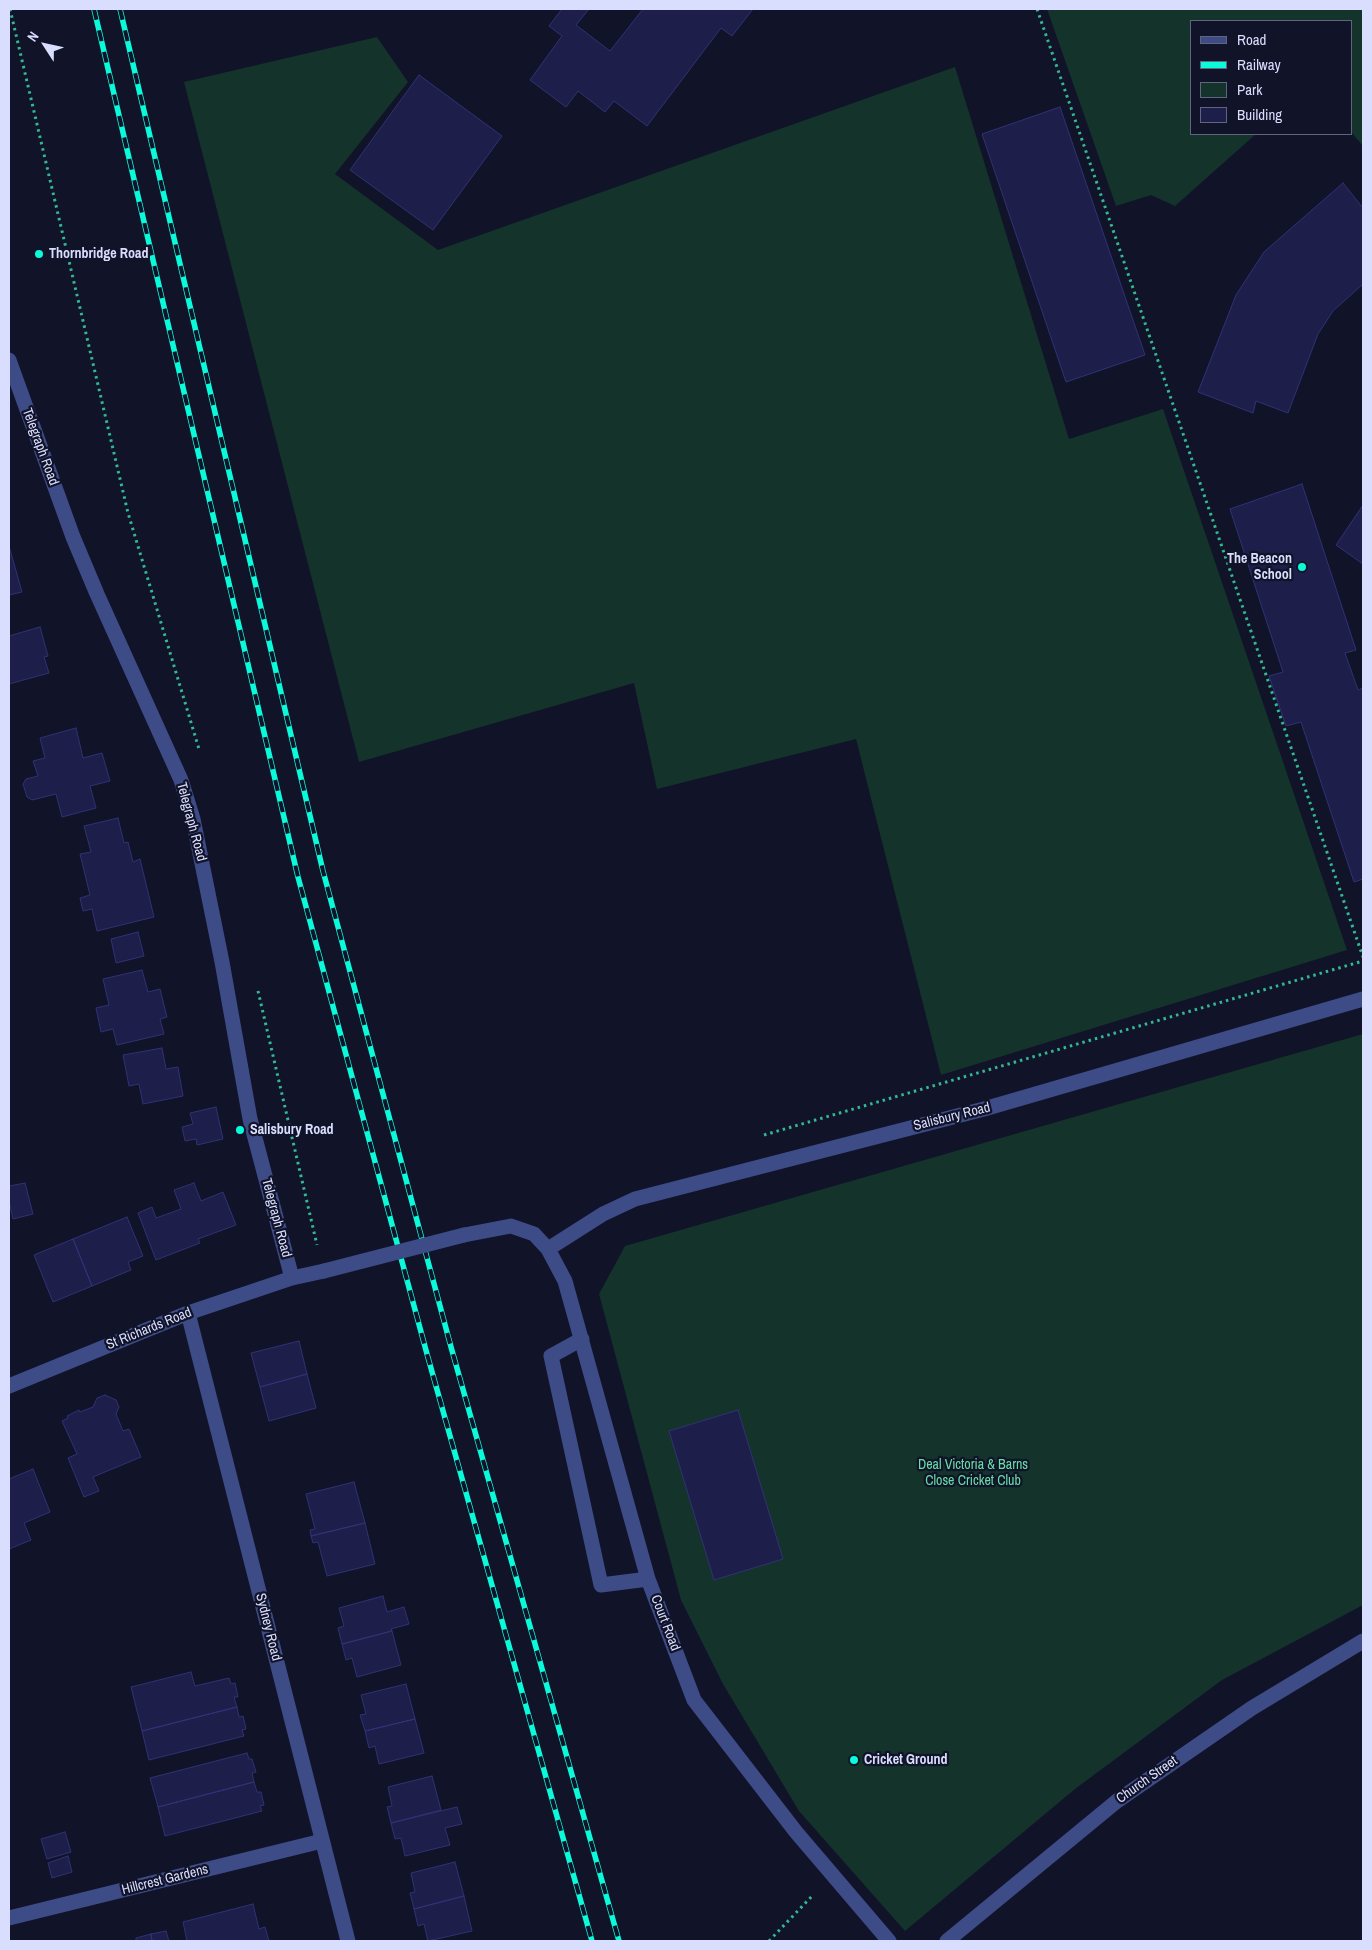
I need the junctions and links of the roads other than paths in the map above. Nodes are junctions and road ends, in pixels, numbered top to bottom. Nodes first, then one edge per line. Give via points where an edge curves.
1 (9, 360) edge
2 (1363, 999) edge
3 (548, 1249) junction
4 (292, 1278) junction
5 (188, 1313) junction
6 (582, 1339) junction
7 (9, 1386) edge
8 (648, 1579) junction
9 (1363, 1641) edge
10 (322, 1841) junction
11 (9, 1918) edge
12 (348, 1941) edge
13 (889, 1941) edge
14 (947, 1941) edge

1 - 4 street, Telegraph Road via 73,536 181,780 193,819 250,1119
2 - 3 street, Salisbury Road via 984,1109 635,1199
3 - 4 street, bridge via 534,1234 511,1226
3 - 6 street, Court Road via 565,1281
4 - 5 street, St Richards Road
5 - 7 street, St Richards Road
5 - 10 street, Sydney Road
6 - 8 street, Court Road
6 - 8 street via 551,1356 601,1585
8 - 13 street, Court Road via 694,1700 796,1832
9 - 14 street, Church Street via 1252,1708 1117,1800
10 - 11 street, Hillcrest Gardens
10 - 12 street, Sydney Road

